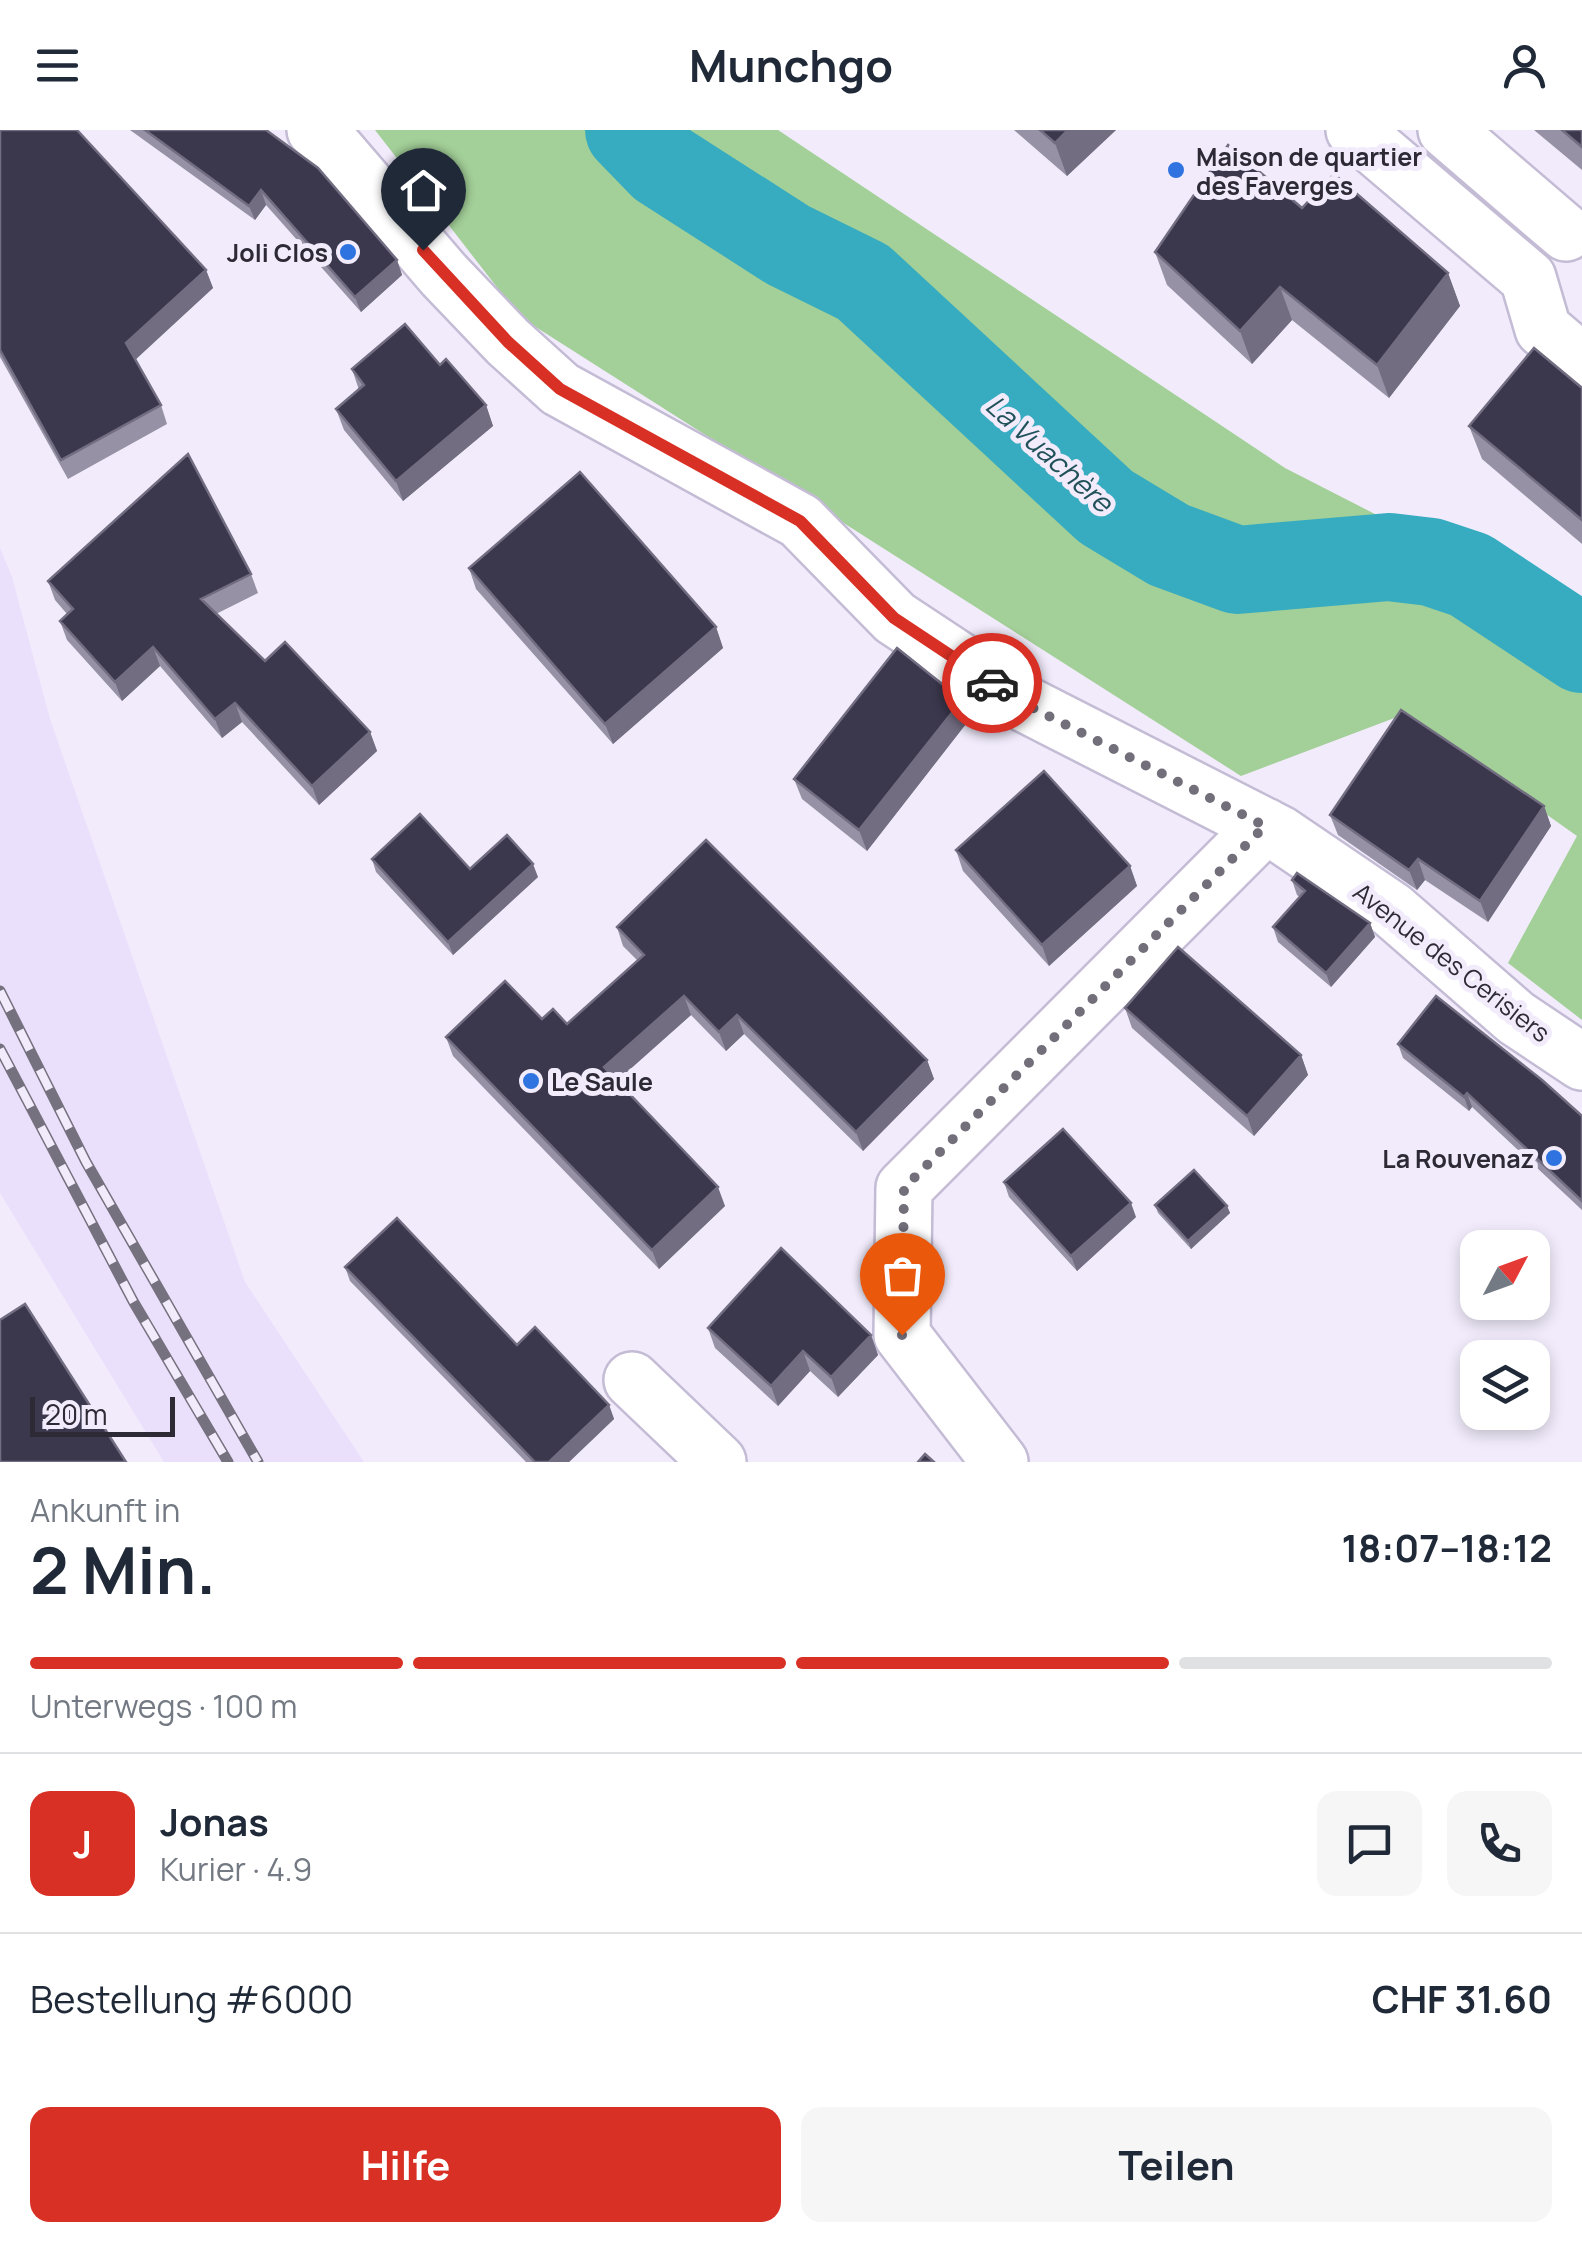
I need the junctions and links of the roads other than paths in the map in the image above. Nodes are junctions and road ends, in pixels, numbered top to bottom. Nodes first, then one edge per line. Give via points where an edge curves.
1 (315, 130) edge
2 (1354, 130) edge
3 (1446, 130) edge
4 (1574, 240) edge
5 (1528, 278) junction
6 (1582, 362) edge
7 (1265, 826) junction
8 (1582, 1062) edge
9 (632, 1380) dead end
10 (718, 1462) edge
11 (1000, 1462) edge

1 - 7 street, Avenue des Cerisiers via 508,342 560,389 800,521 894,618 1027,705
2 - 5 street
3 - 4 street
4 - 5 street
5 - 6 street via 1544,329
7 - 8 street, Avenue des Cerisiers via 1392,910 1516,1018
7 - 11 street via 904,1188 902,1335
9 - 10 street

